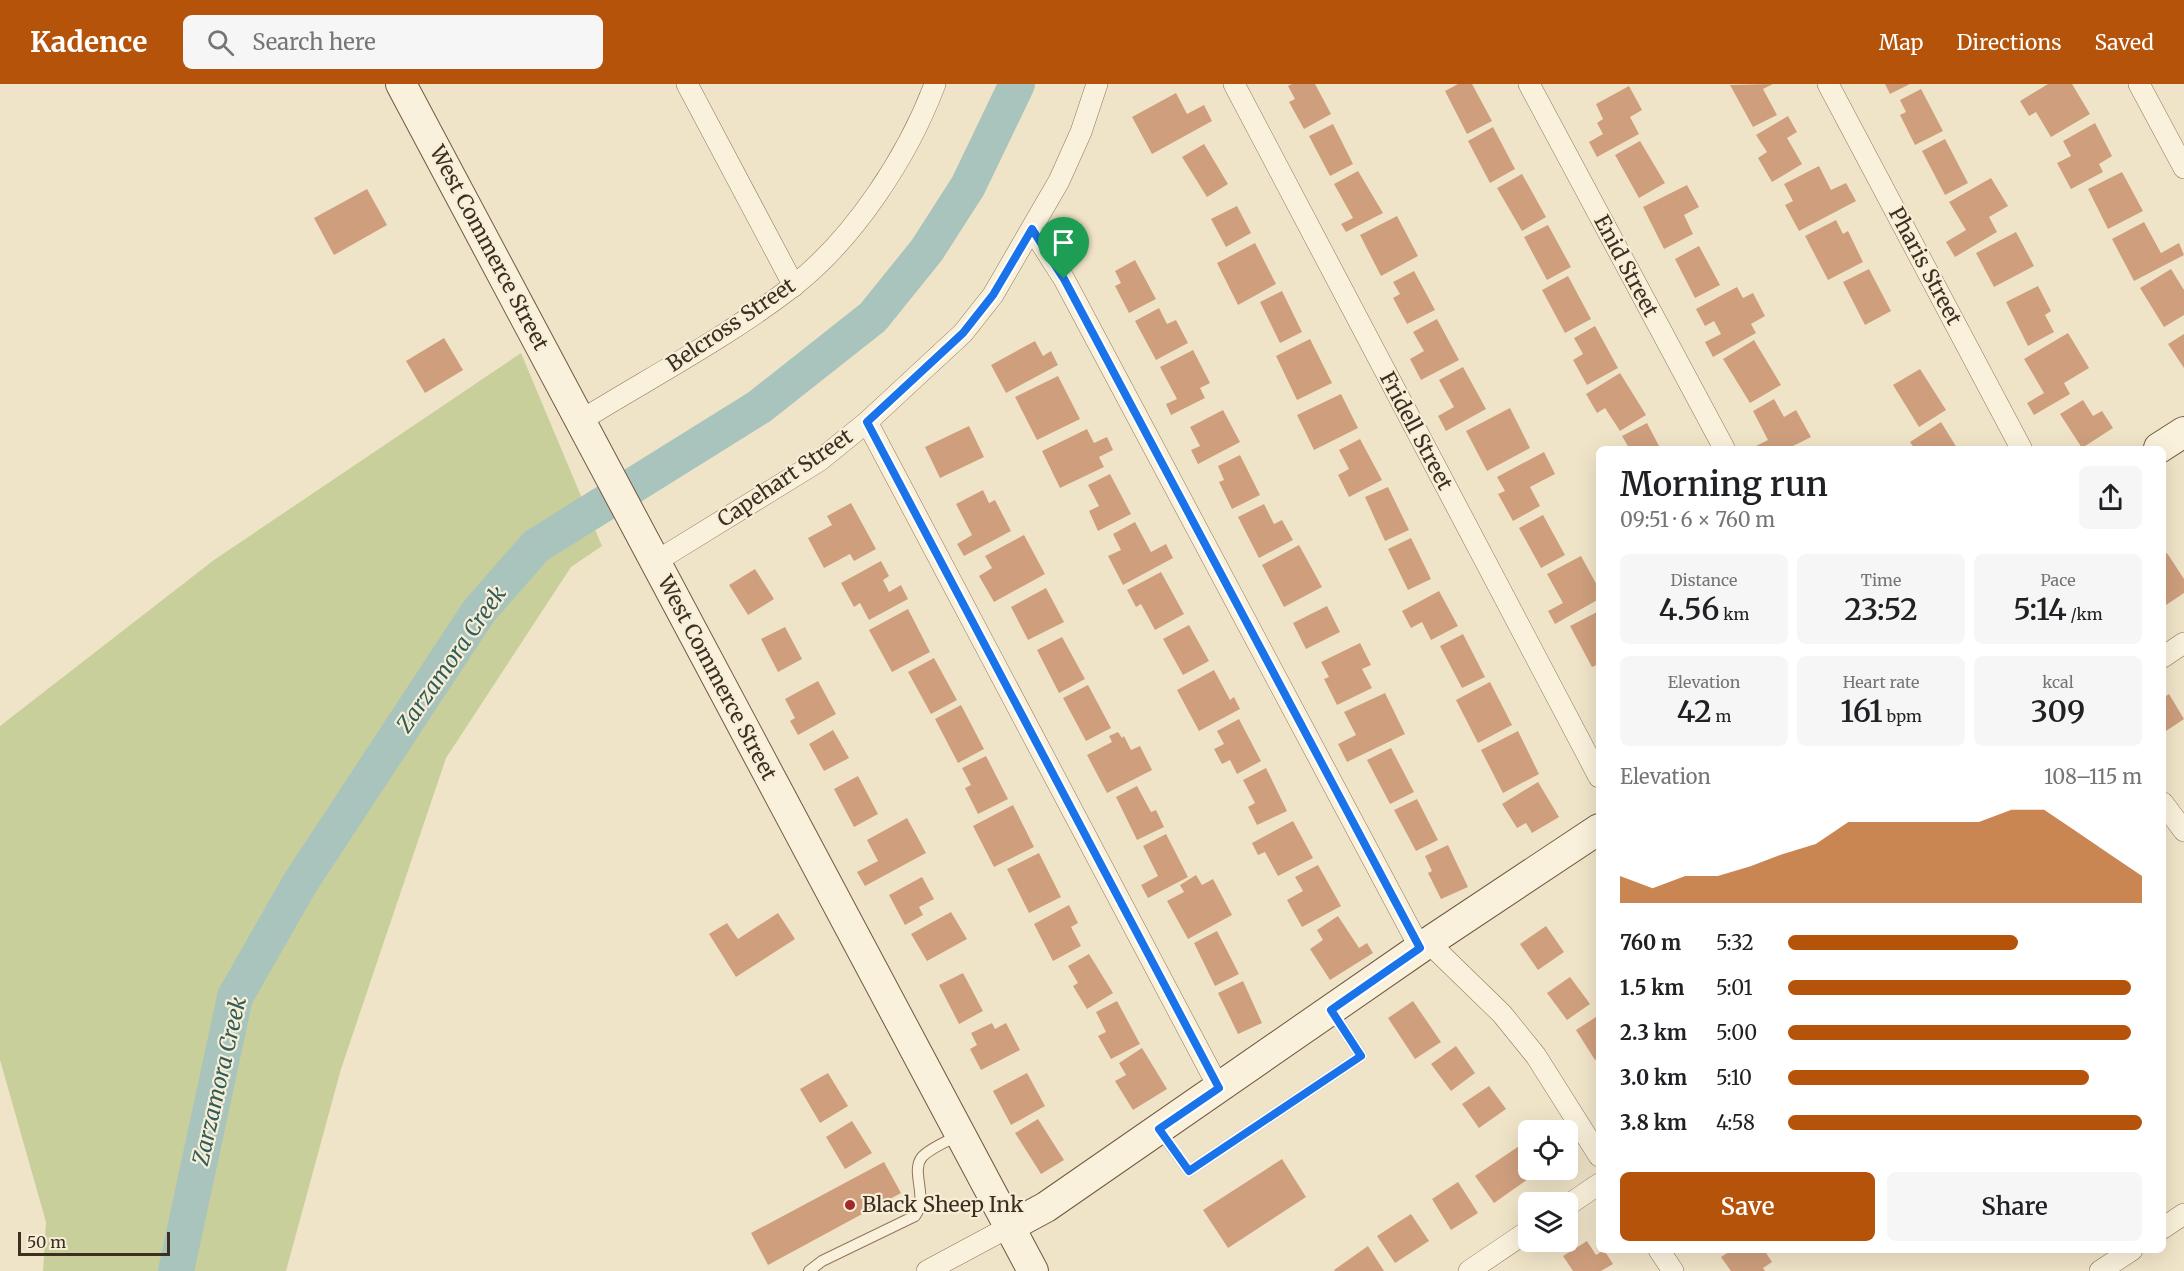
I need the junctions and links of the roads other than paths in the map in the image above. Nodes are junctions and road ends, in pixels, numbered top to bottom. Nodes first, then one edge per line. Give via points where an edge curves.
1 (401, 84) edge
2 (687, 84) edge
3 (935, 84) edge
4 (1097, 84) edge
5 (1234, 84) edge
6 (1528, 84) edge
7 (1828, 84) edge
8 (2139, 84) edge
9 (2184, 168) edge
10 (1032, 229) junction
11 (794, 286) junction
12 (867, 422) junction
13 (2184, 432) edge
14 (587, 433) junction
15 (1723, 446) edge
16 (2020, 446) edge
17 (2162, 446) edge
18 (655, 562) junction
19 (2184, 643) edge
20 (2166, 655) edge
21 (1596, 771) edge
22 (2166, 807) edge
23 (1596, 831) edge
24 (2184, 831) edge
25 (1424, 945) junction
26 (1331, 1010) junction
27 (1219, 1088) junction
28 (1159, 1129) junction
29 (960, 1135) junction
30 (1596, 1151) edge
31 (1596, 1186) edge
32 (1578, 1198) edge
33 (2184, 1214) edge
34 (2166, 1226) edge
35 (1009, 1227) junction
36 (1518, 1238) edge
37 (1661, 1253) edge
38 (2127, 1253) edge
39 (809, 1271) edge
40 (927, 1271) edge
41 (1033, 1271) edge
42 (1469, 1271) edge
43 (1673, 1271) edge
44 (2100, 1271) edge

1 - 14 main road, West Commerce Street
2 - 11 street
3 - 11 street, Belcross Street via 900,159 871,203
4 - 10 street, Capehart Street via 1082,132
5 - 21 street, Fridell Street
6 - 15 street, Enid Street
7 - 16 street, Pharis Street
8 - 9 street
10 - 12 street, Capehart Street via 993,295 963,333
10 - 25 street via 1064,279
11 - 14 street, Belcross Street
12 - 18 street, Capehart Street via 819,461
12 - 27 street
13 - 17 main road
14 - 18 main road, West Commerce Street
18 - 29 main road, West Commerce Street
19 - 20 street
22 - 24 street
23 - 25 main road
25 - 26 main road
25 - 30 street via 1502,1014 1536,1056
26 - 27 main road
26 - 28 lane via 1361,1056 1189,1171
27 - 28 main road
28 - 35 main road via 1046,1207
29 - 35 main road, West Commerce Street
29 - 39 lane via 923,1156 918,1167 922,1197 915,1216
31 - 32 street
33 - 34 street
35 - 40 street
35 - 41 main road, West Commerce Street
36 - 42 street
37 - 43 street
38 - 44 street

